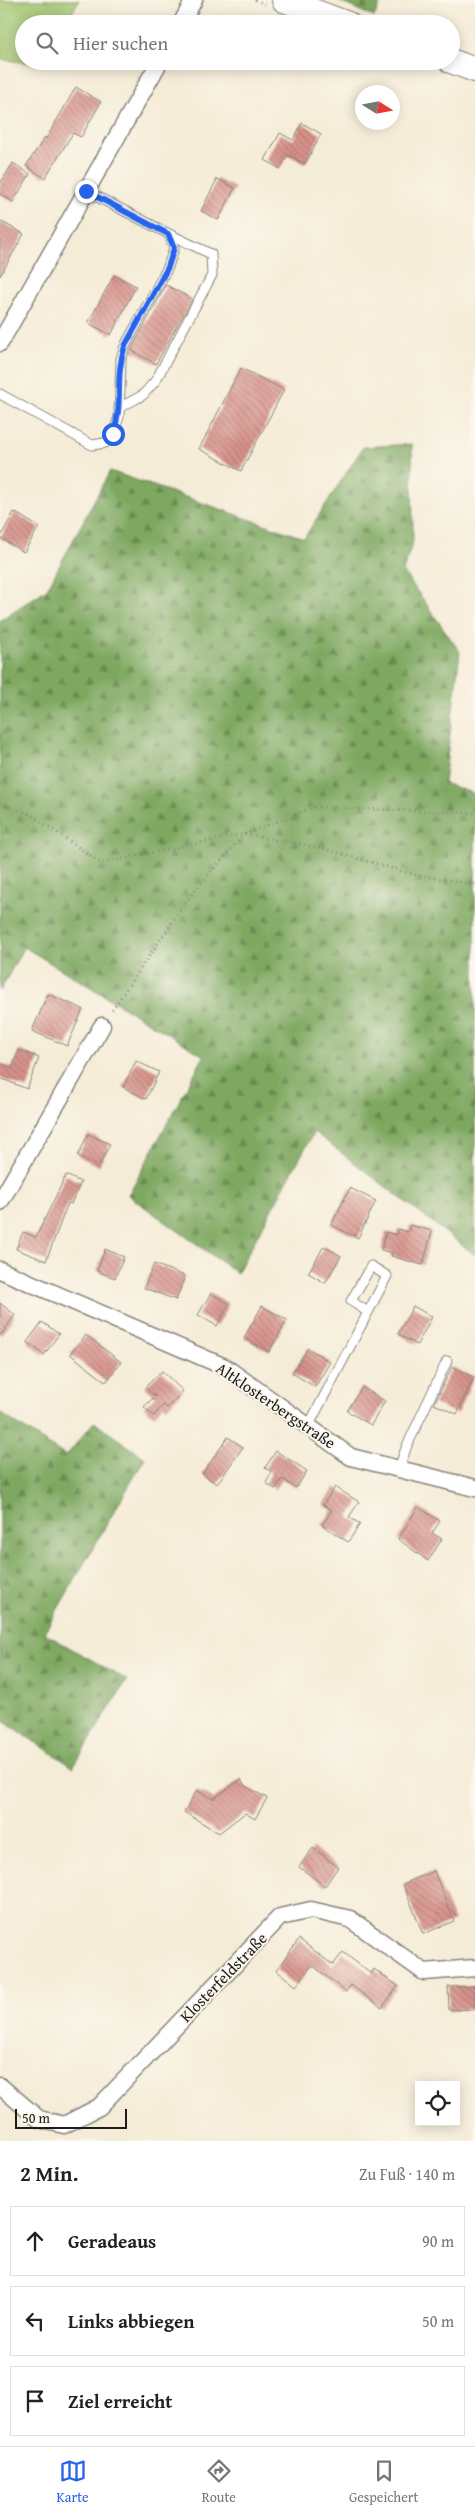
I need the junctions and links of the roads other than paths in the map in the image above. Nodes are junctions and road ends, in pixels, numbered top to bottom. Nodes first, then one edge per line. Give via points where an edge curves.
1 (194, 0) edge
2 (284, 0) edge
3 (186, 15) edge
4 (324, 15) edge
5 (460, 64) edge
6 (155, 70) edge
7 (475, 70) edge
8 (86, 191) junction
9 (168, 234) junction
10 (0, 343) edge
11 (0, 394) edge
12 (119, 408) junction
13 (102, 1026) dead end
14 (0, 1202) edge
15 (0, 1270) edge
16 (368, 1312) junction
17 (447, 1361) dead end
18 (309, 1425) junction
19 (399, 1469) junction
20 (475, 1488) edge
21 (475, 1968) edge
22 (0, 2086) edge

1 - 3 street
2 - 4 main road
5 - 7 main road
6 - 8 street
8 - 9 lane
8 - 10 street
9 - 12 lane via 174,248 168,267 121,359
9 - 12 lane via 211,254 212,275 156,380 143,395
11 - 12 lane via 92,445 105,443 113,434
13 - 14 street
15 - 18 street, Altklosterbergstraße via 225,1366
16 - 16 lane via 387,1276 371,1266 351,1301
16 - 18 lane
17 - 19 lane
18 - 19 street, Altklosterbergstraße via 351,1457
19 - 20 street, Altklosterbergstraße
21 - 22 street, Klosterfeldstraße via 424,1972 350,1919 311,1910 280,1918 99,2107 64,2126 39,2119

